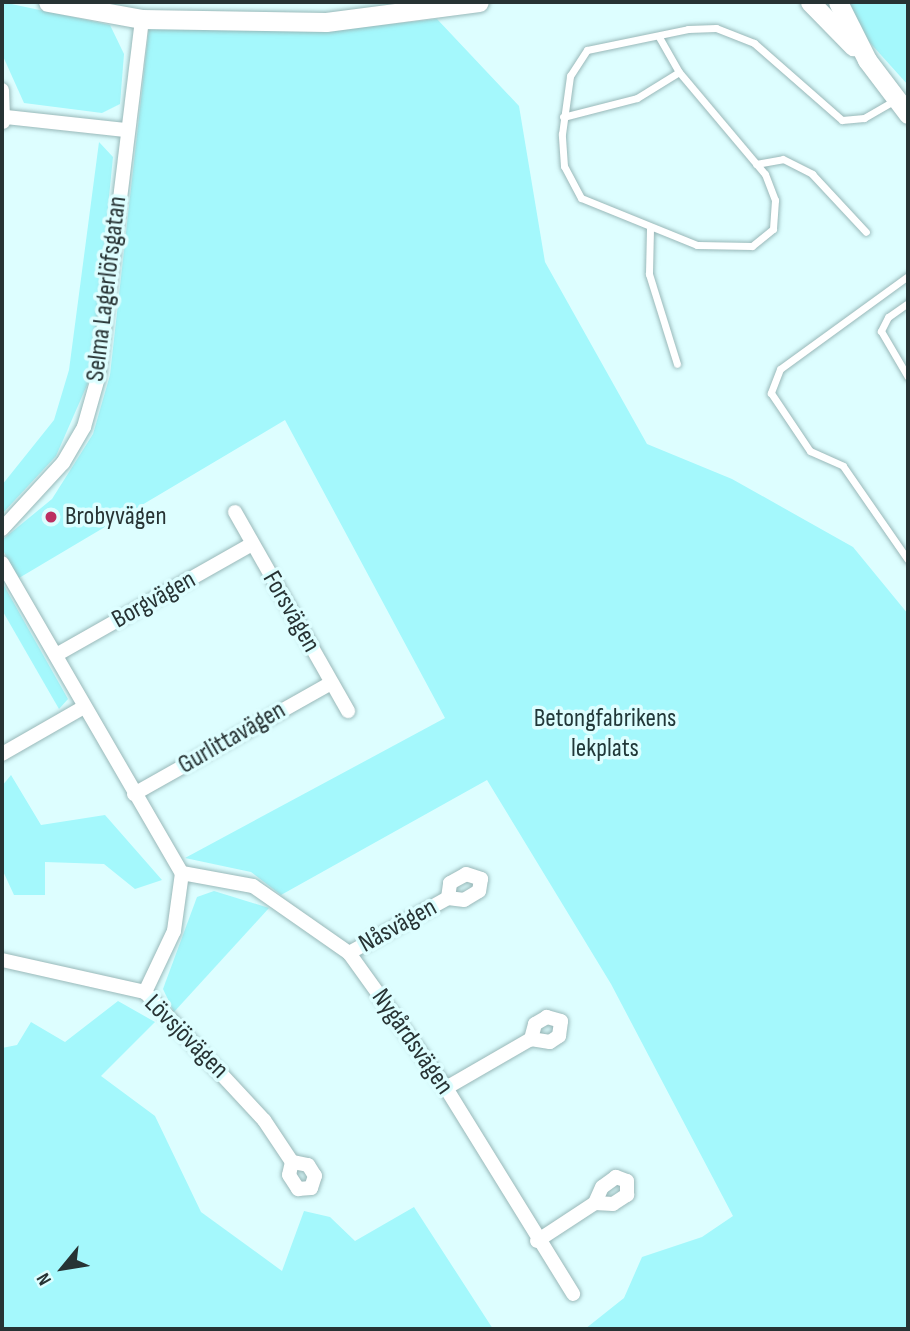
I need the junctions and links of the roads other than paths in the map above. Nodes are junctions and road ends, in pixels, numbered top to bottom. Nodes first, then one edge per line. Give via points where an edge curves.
1 (48, 2) edge
2 (479, 2) edge
3 (810, 2) edge
4 (838, 2) edge
5 (443, 5) edge
6 (142, 19) junction
7 (659, 37) junction
8 (867, 60) junction
9 (679, 72) junction
10 (2, 90) edge
11 (901, 108) edge
12 (563, 117) junction
13 (4, 121) edge
14 (125, 130) junction
15 (756, 164) junction
16 (649, 229) junction
17 (866, 232) dead end
18 (908, 276) edge
19 (908, 303) edge
20 (677, 364) dead end
21 (908, 377) edge
22 (235, 512) dead end
23 (2, 529) edge
24 (252, 544) junction
25 (908, 560) edge
26 (2, 563) edge
27 (56, 655) junction
28 (331, 682) junction
29 (84, 707) junction
30 (348, 711) dead end
31 (2, 754) edge
32 (134, 794) junction
33 (181, 873) junction
34 (448, 898) dead end
35 (349, 953) junction
36 (2, 960) edge
37 (145, 992) junction
38 (531, 1039) dead end
39 (446, 1088) junction
40 (292, 1162) dead end
41 (596, 1203) dead end
42 (537, 1241) junction
43 (573, 1294) dead end

1 - 6 street
2 - 5 street
3 - 8 street
4 - 8 street
5 - 6 street via 326,22
6 - 14 street, Selma Lagerlöfsgatan
7 - 9 lane
7 - 11 lane via 703,27 742,36 842,120
7 - 12 lane via 587,50 570,76
8 - 11 street
9 - 12 lane via 637,98
9 - 15 lane
10 - 13 street
12 - 16 lane via 564,166 580,198
13 - 14 street
14 - 23 street, Selma Lagerlöfsgatan via 98,378 84,427 41,494
15 - 16 lane via 777,218 763,240 729,250
15 - 17 lane via 783,159 812,174
16 - 20 lane via 649,274
18 - 25 lane via 780,369 771,393 801,442 843,466
19 - 21 lane via 888,317 881,331
22 - 24 street, Forsvägen
24 - 27 street, Borgvägen
24 - 28 street, Forsvägen
26 - 27 street
27 - 29 street
28 - 30 street, Forsvägen
28 - 32 street, Gurlittavägen
29 - 31 street
29 - 32 street
32 - 33 street
33 - 35 street, Nygårdsvägen via 253,886
33 - 37 street via 174,931
34 - 35 street, Nåsvägen
35 - 39 street, Nygårdsvägen
36 - 37 street, Lövsjövägen
37 - 40 street, Lövsjövägen via 220,1067
38 - 39 street
39 - 42 street, Nygårdsvägen
41 - 42 street
42 - 43 street, Nygårdsvägen

